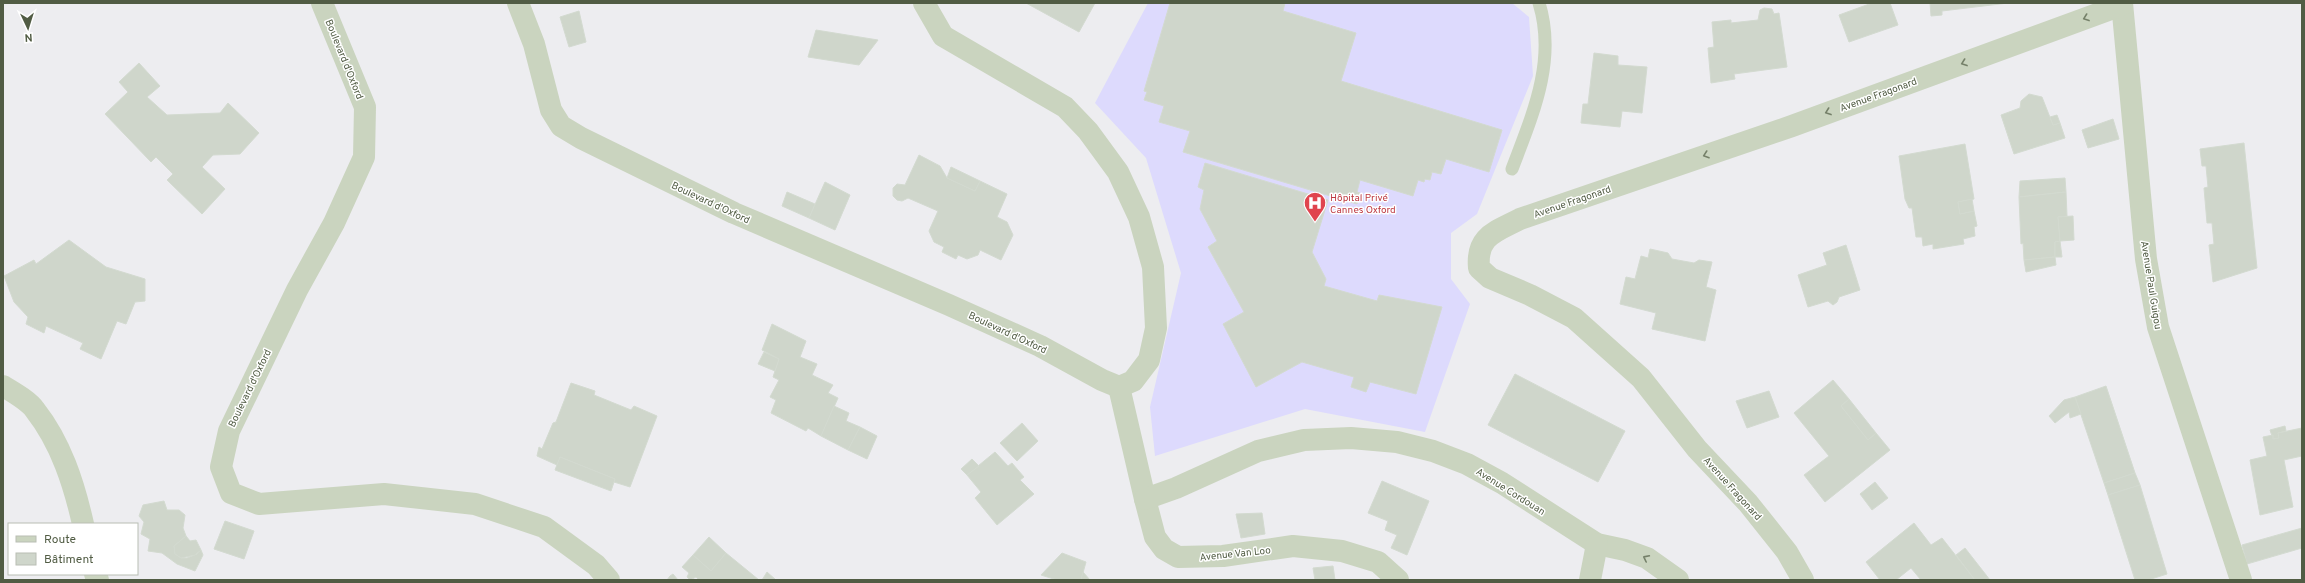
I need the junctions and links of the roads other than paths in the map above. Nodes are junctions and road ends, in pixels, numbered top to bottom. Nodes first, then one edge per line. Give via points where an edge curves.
1 (322, 3) edge
2 (518, 3) edge
3 (924, 3) edge
4 (1539, 3) edge
5 (2122, 4) edge
6 (1512, 169) dead end
7 (3, 386) edge
8 (1119, 386) junction
9 (1144, 499) junction
10 (83, 523) edge
11 (1597, 544) junction
12 (609, 580) edge
13 (1398, 580) edge
14 (1590, 580) edge
15 (1678, 580) edge
16 (1803, 580) edge
17 (2241, 580) edge

1 - 12 street, Boulevard d'Oxford via 365,107 364,157 334,223 296,290 229,431 221,467 231,493 259,504 384,494 475,504 544,527 596,565
2 - 8 street, Boulevard d'Oxford via 534,44 551,110 561,126 734,213 1040,346 1102,380
3 - 8 street via 943,36 1065,107 1088,131 1118,172 1139,217 1152,267 1156,328 1149,360 1133,381
4 - 6 lane via 1545,34 1546,59 1541,85
5 -> 16 street, Avenue Fragonard via 1800,123 1520,219 1491,234 1482,242 1478,255 1479,268 1490,278 1574,318 1641,378 1697,449 1748,503 1782,546
5 - 17 street, Avenue Paul Guigou via 2146,259 2158,327
7 - 10 street via 35,409 56,444 74,482
8 - 9 street, Avenue Van Loo
9 - 11 street, Avenue Cordouan via 1176,488 1258,451 1304,440 1351,438 1397,442 1433,451 1467,464 1502,483
9 - 13 street, Avenue Van Loo via 1155,536 1164,549 1178,557 1223,556 1300,547 1342,551 1378,562
11 - 14 street
15 -> 11 street via 1647,558

